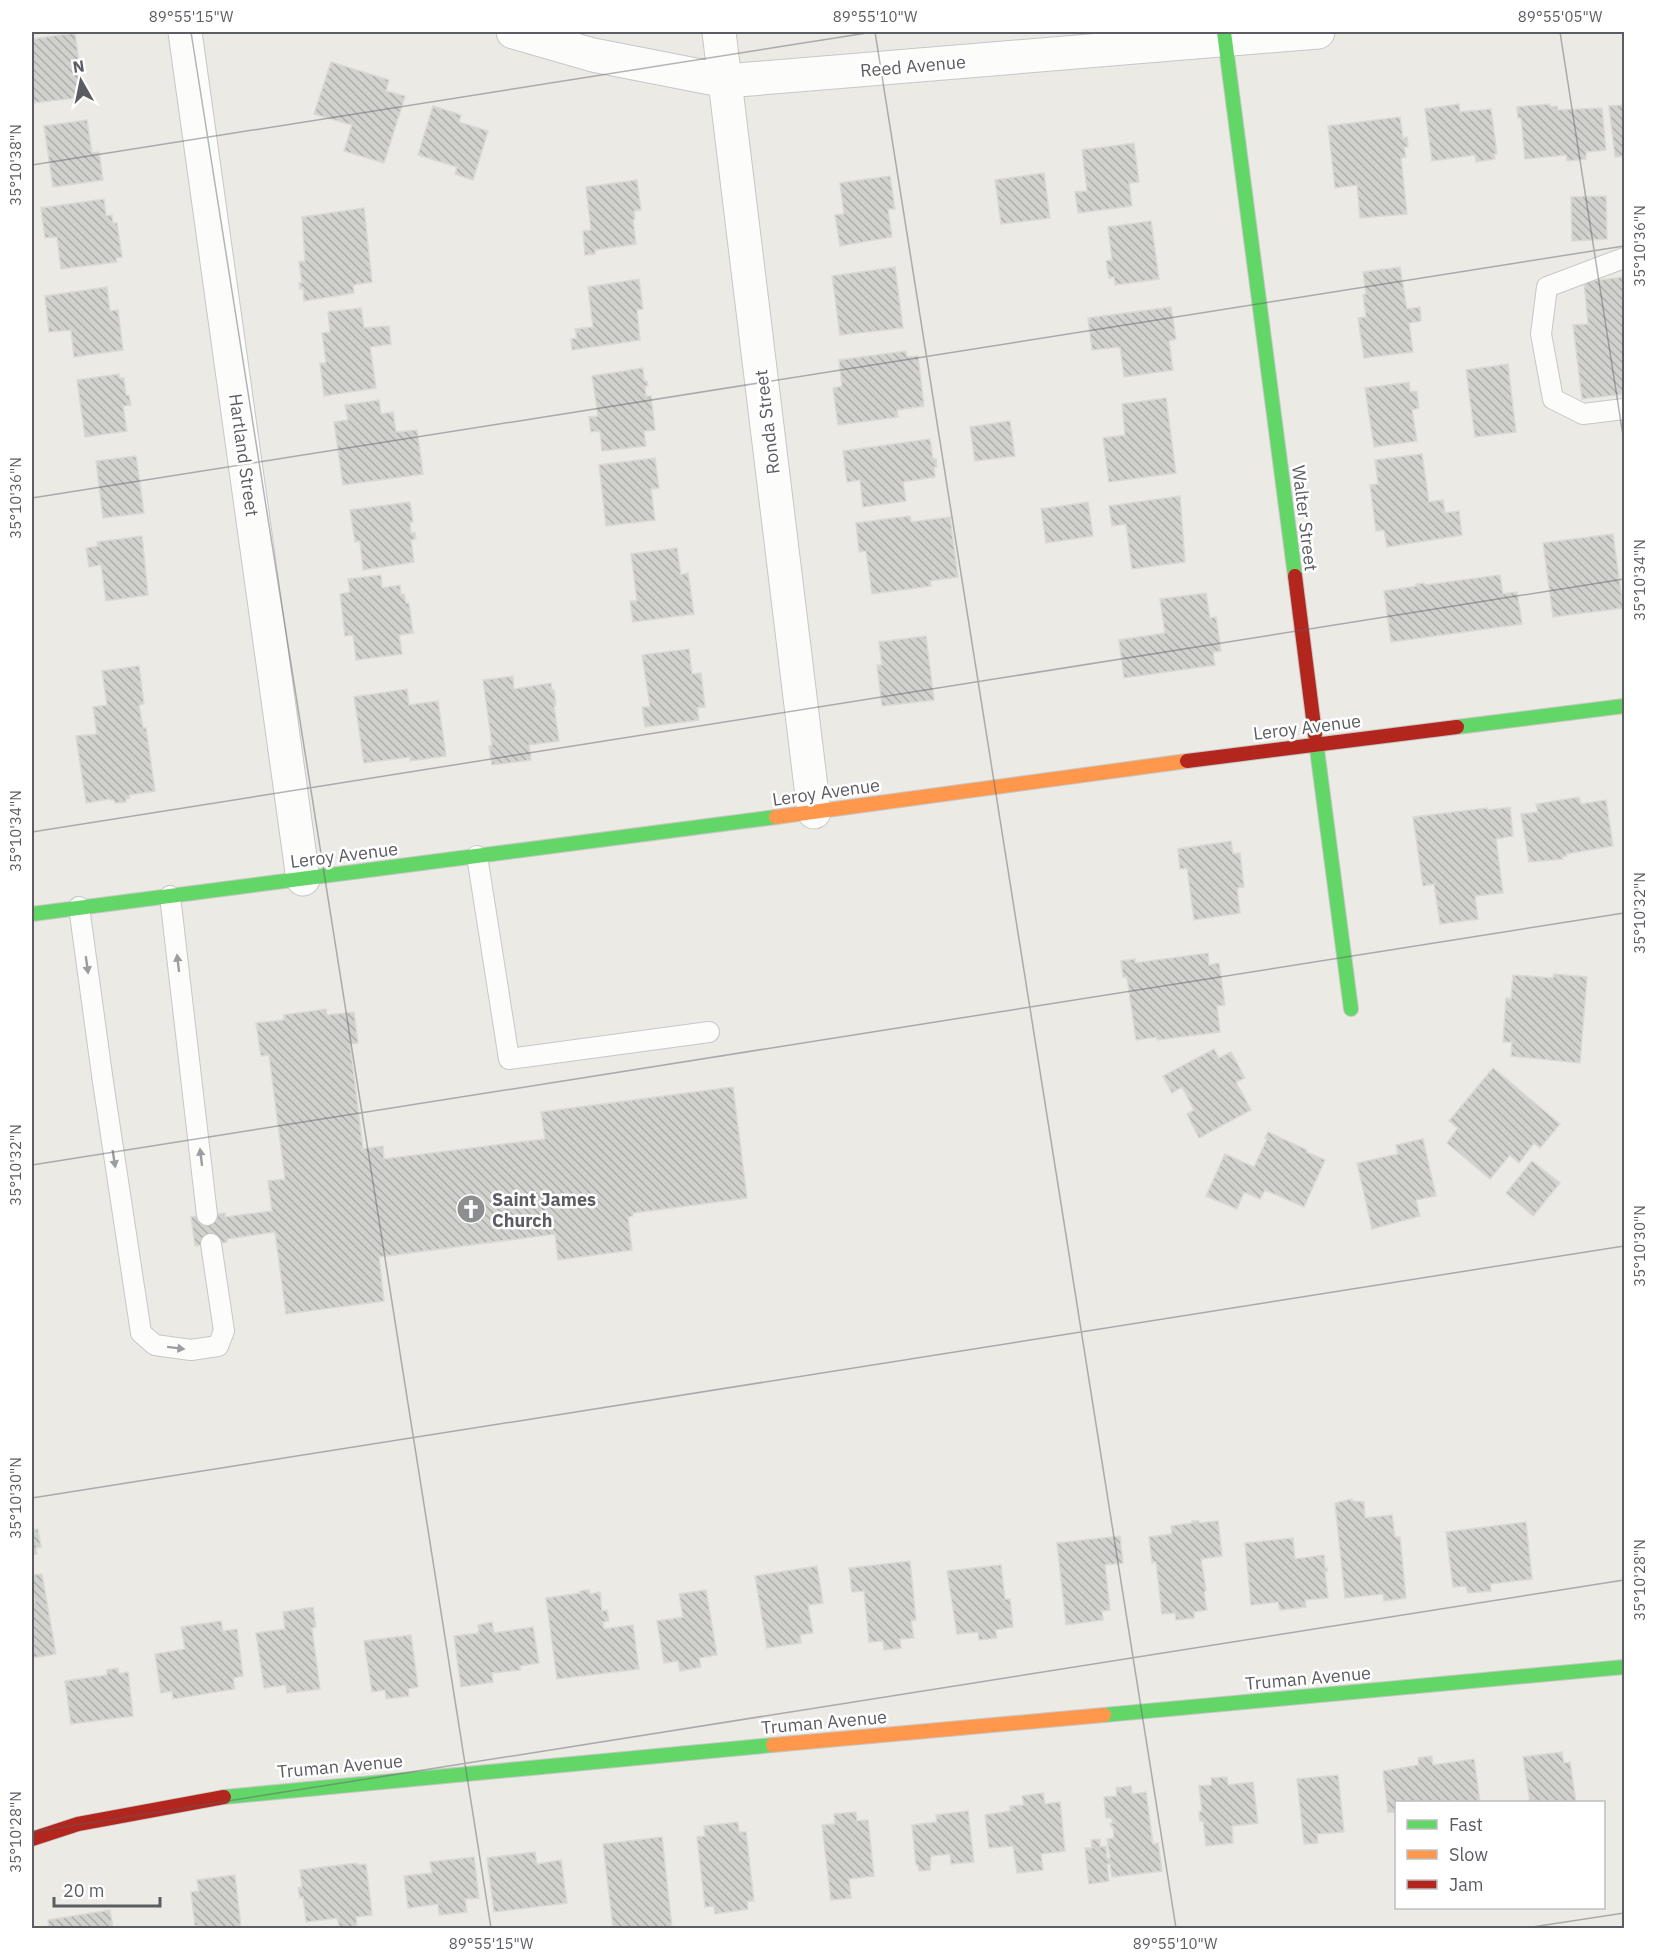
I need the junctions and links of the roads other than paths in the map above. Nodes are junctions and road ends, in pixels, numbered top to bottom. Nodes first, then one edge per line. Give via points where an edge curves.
1 (185, 32) edge
2 (513, 32) edge
3 (719, 32) edge
4 (1317, 32) edge
5 (1225, 36) edge
6 (726, 81) junction
7 (1624, 258) edge
8 (1624, 409) edge
9 (1624, 706) edge
10 (1316, 744) junction
11 (814, 812) junction
12 (477, 856) junction
13 (303, 879) junction
14 (170, 896) junction
15 (79, 908) junction
16 (32, 914) edge
17 (1351, 1009) dead end
18 (709, 1032) dead end
19 (207, 1215) dead end
20 (211, 1244) dead end
21 (1624, 1667) edge
22 (32, 1839) edge

1 - 13 street, Hartland Street
2 - 6 street, Reed Avenue via 593,56
3 - 6 street, Ronda Street
4 - 5 street, Reed Avenue
5 - 6 street, Reed Avenue
5 - 10 street, Walter Street
6 - 11 street, Ronda Street
7 - 8 lane via 1547,287 1541,334 1552,399 1583,414
9 - 10 street, Leroy Avenue
10 - 11 street, Leroy Avenue
10 - 17 street, Walter Street
11 - 12 street, Leroy Avenue
12 - 13 street, Leroy Avenue
12 - 18 lane via 509,1059
13 - 14 street, Leroy Avenue
14 - 15 street, Leroy Avenue
19 -> 14 lane
15 - 16 street, Leroy Avenue
15 -> 20 lane via 141,1334 154,1345 191,1350 218,1346 224,1331
21 - 22 street, Truman Avenue via 240,1794 78,1824

